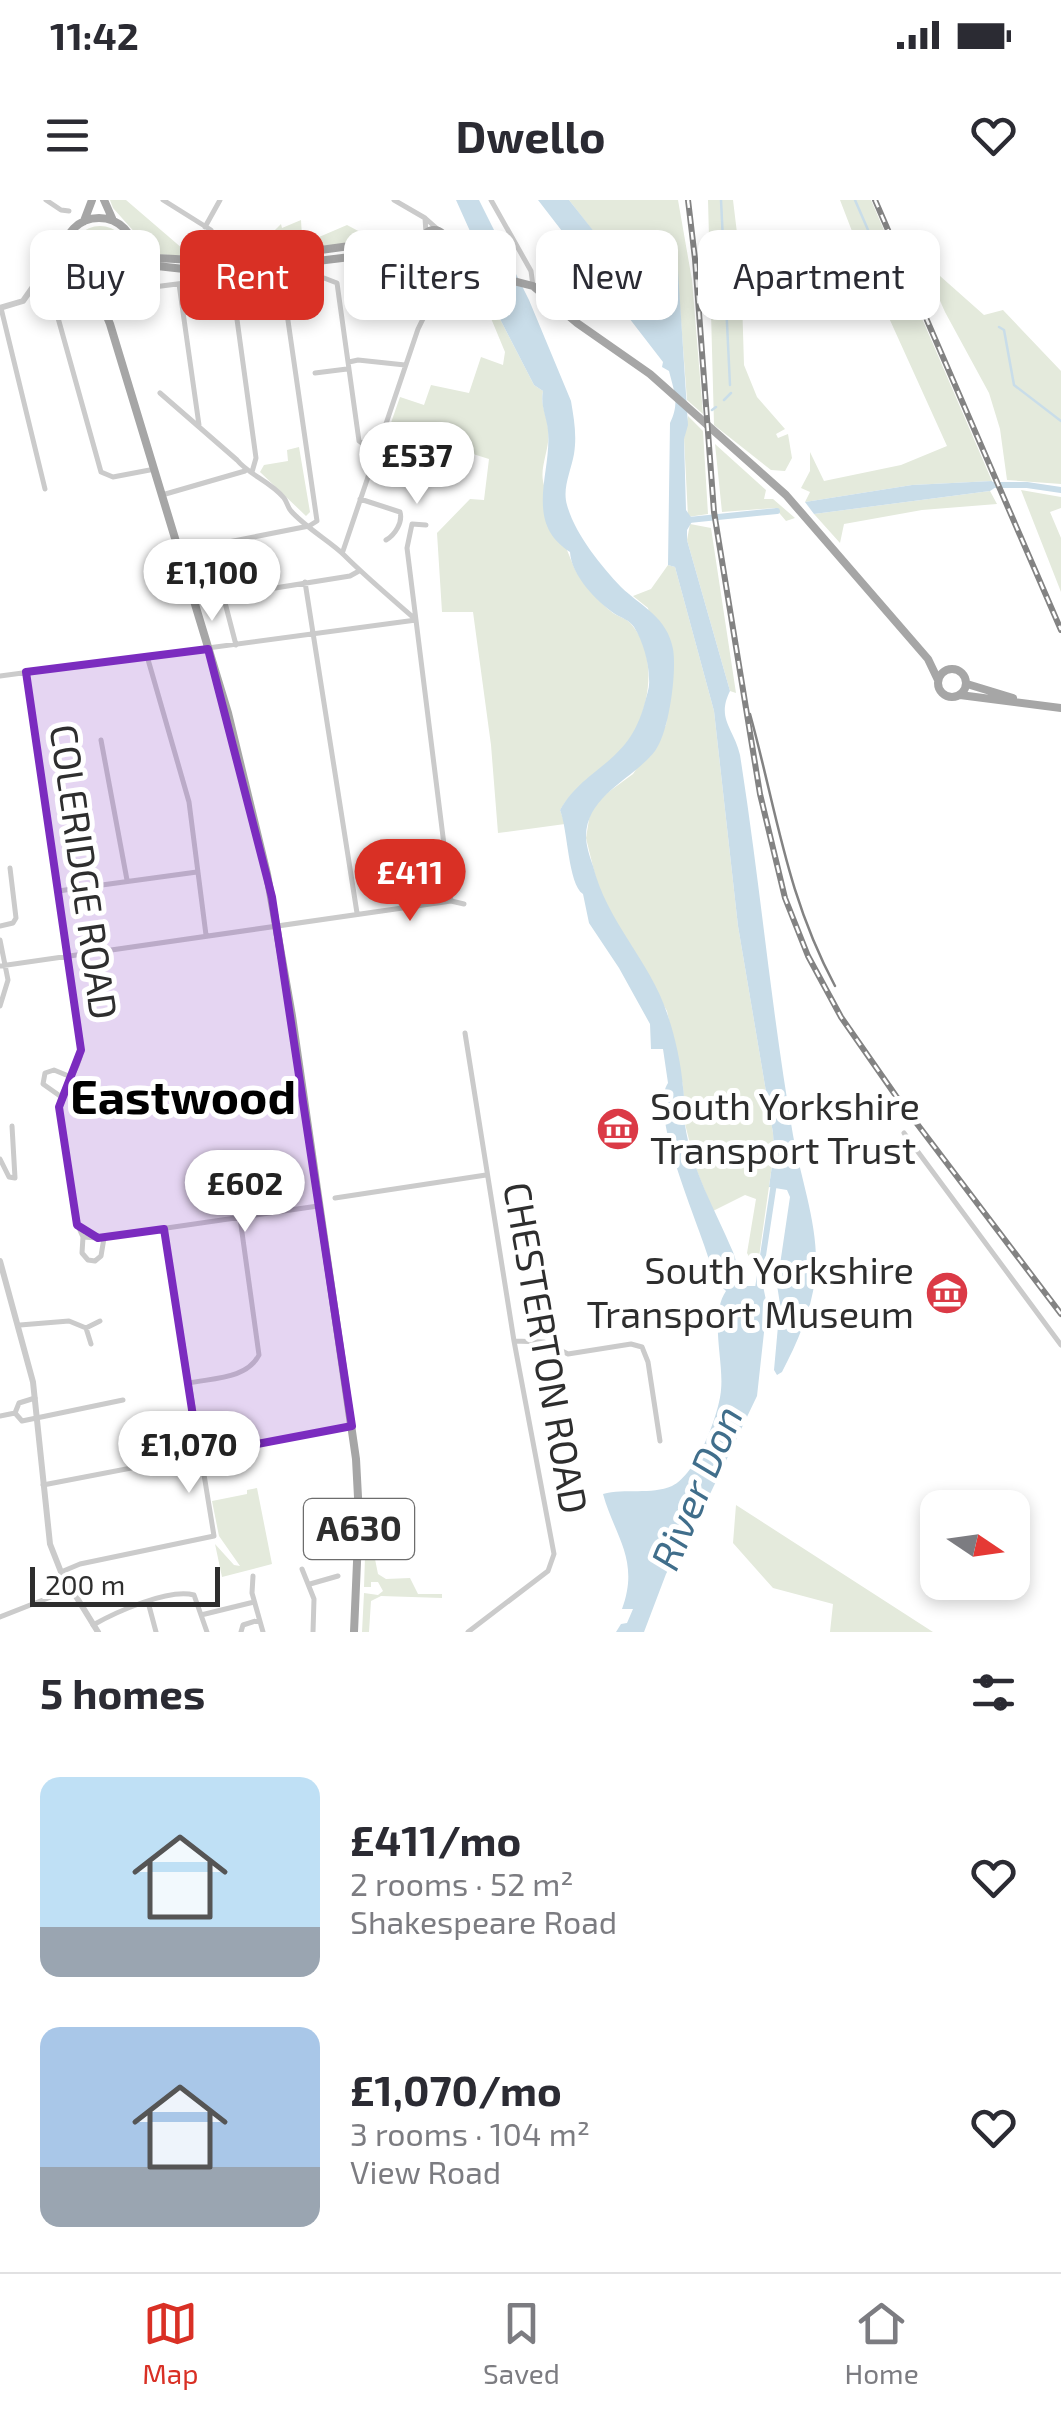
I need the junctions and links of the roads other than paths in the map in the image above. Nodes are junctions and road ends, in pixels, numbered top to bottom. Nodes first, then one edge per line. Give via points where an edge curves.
1 (46, 200) edge
2 (92, 200) edge
3 (104, 200) edge
4 (163, 200) edge
5 (220, 200) edge
6 (394, 200) edge
7 (490, 200) edge
8 (69, 211) dead end
9 (425, 218) junction
10 (114, 220) junction
11 (84, 221) junction
12 (76, 230) edge
13 (123, 230) edge
14 (424, 230) edge
15 (438, 230) edge
16 (344, 246) edge
17 (160, 258) edge
18 (516, 280) edge
19 (180, 284) edge
20 (533, 286) junction
21 (160, 287) edge
22 (30, 293) edge
23 (1, 308) edge
24 (58, 320) edge
25 (108, 320) edge
26 (110, 320) edge
27 (185, 320) edge
28 (237, 320) edge
29 (422, 320) edge
30 (110, 324) junction
31 (348, 365) junction
32 (405, 366) junction
33 (316, 373) dead end
34 (160, 393) dead end
35 (198, 426) junction
36 (375, 452) junction
37 (370, 467) junction
38 (154, 469) junction
39 (249, 472) junction
40 (403, 477) dead end
41 (45, 489) dead end
42 (162, 496) junction
43 (360, 499) junction
44 (426, 525) dead end
45 (309, 526) junction
46 (386, 540) dead end
47 (344, 551) junction
48 (178, 552) junction
49 (360, 571) junction
50 (305, 582) junction
51 (223, 595) junction
52 (194, 601) junction
53 (416, 620) junction
54 (313, 635) junction
55 (236, 645) junction
56 (208, 649) junction
57 (147, 656) junction
58 (928, 659) junction
59 (948, 670) junction
60 (26, 672) junction
61 (0, 676) edge
62 (938, 680) junction
63 (966, 684) junction
64 (960, 695) junction
65 (1041, 706) junction
66 (1061, 708) edge
67 (102, 740) dead end
68 (10, 868) dead end
69 (198, 872) junction
70 (127, 880) junction
71 (58, 891) junction
72 (451, 901) junction
73 (464, 904) dead end
74 (356, 913) junction
75 (278, 925) junction
76 (0, 926) edge
77 (206, 936) junction
78 (0, 940) edge
79 (67, 956) junction
80 (2, 966) edge
81 (0, 1006) edge
82 (465, 1033) dead end
83 (71, 1077) junction
84 (60, 1096) junction
85 (12, 1126) dead end
86 (904, 1133) dead end
87 (0, 1158) edge
88 (487, 1175) junction
89 (336, 1198) dead end
90 (321, 1206) junction
91 (240, 1218) junction
92 (164, 1229) junction
93 (84, 1236) junction
94 (104, 1238) junction
95 (0, 1261) edge
96 (100, 1321) dead end
97 (20, 1325) junction
98 (86, 1328) junction
99 (514, 1341) junction
100 (91, 1344) dead end
101 (1061, 1345) edge
102 (188, 1383) junction
103 (36, 1398) junction
104 (123, 1400) dead end
105 (15, 1413) junction
106 (0, 1416) edge
107 (39, 1419) junction
108 (352, 1426) junction
109 (660, 1441) dead end
110 (198, 1455) junction
111 (44, 1485) junction
112 (302, 1569) dead end
113 (62, 1572) junction
114 (253, 1576) dead end
115 (338, 1576) dead end
116 (310, 1584) junction
117 (71, 1589) junction
118 (148, 1602) junction
119 (254, 1602) junction
120 (202, 1615) junction
121 (0, 1617) edge
122 (259, 1620) junction
123 (95, 1628) edge
124 (156, 1632) edge
125 (207, 1632) edge
126 (241, 1632) edge
127 (263, 1632) edge
128 (313, 1632) edge
129 (354, 1632) edge
130 (468, 1632) edge

1 - 8 street
2 - 11 main road
3 - 10 main road
4 - 5 street via 208,228
6 - 9 street
7 - 20 street
9 - 14 street
9 - 15 street
10 - 11 main road
10 - 13 main road
11 - 12 main road
16 - 17 main road via 233,262
18 - 20 main road
19 - 21 street
20 - 58 main road via 650,374 790,498
22 - 23 street
23 - 41 street
24 - 38 street via 105,476
25 - 30 main road, A630
26 - 30 main road
27 - 35 street
28 - 39 street via 256,458
29 - 32 street
30 - 38 main road, A630
31 - 32 street via 358,360
31 - 33 street
31 - 36 street via 359,440
31 - 45 street via 337,284 324,278 286,284 318,514
32 - 36 street
34 - 35 street
35 - 39 street
36 - 37 street
37 - 40 street
37 - 43 street
38 - 42 main road, A630
39 - 42 street
39 - 45 street
42 - 48 main road, A630
43 - 46 street via 400,512
43 - 47 street
44 - 53 street via 412,524 407,544
45 - 47 street
45 - 48 street
47 - 49 street
48 - 52 main road, A630
49 - 50 street
49 - 53 street
50 - 51 street
50 - 54 street
51 - 52 street
51 - 55 street
52 - 56 main road, A630
53 - 54 street
53 - 72 street
54 - 55 street
54 - 74 street
55 - 56 street
56 - 57 street
56 - 75 main road, A630
57 - 60 street
57 - 69 street via 189,802
58 - 59 main road
58 - 62 main road
59 - 62 main road
59 - 63 main road via 960,671
60 - 61 street
60 - 71 street, COLERIDGE ROAD
62 - 64 main road via 943,694
63 - 64 main road
63 - 65 main road
64 - 65 main road
65 - 66 main road
67 - 70 street
68 - 76 street via 16,918
69 - 70 street
69 - 77 street
70 - 71 street
71 - 79 street, COLERIDGE ROAD
72 - 73 street
72 - 74 street
74 - 75 street
75 - 77 street
75 - 90 main road, A630
77 - 79 street
78 - 80 street
79 - 80 street
79 - 83 street, COLERIDGE ROAD via 82,1055
80 - 81 street via 8,984
82 - 88 street, CHESTERTON ROAD
83 - 84 street, COLERIDGE ROAD
83 - 84 street, COLERIDGE ROAD via 54,1070 43,1076 45,1088
84 - 93 street, COLERIDGE ROAD via 76,1219
85 - 87 street via 14,1178
86 - 101 street
88 - 89 street
88 - 99 street, CHESTERTON ROAD
90 - 91 street
90 - 108 main road, A630
91 - 92 street
91 - 102 street via 258,1354 244,1371
92 - 94 street
92 - 102 street
93 - 94 street
93 - 94 street via 82,1253 91,1261 102,1256
95 - 97 street
96 - 98 street
97 - 98 street via 68,1321
97 - 103 street
98 - 100 street
99 - 109 street via 544,1342 568,1354 642,1346
99 - 130 street, CHESTERTON ROAD via 554,1554 548,1571
102 - 110 street
103 - 105 street via 19,1403
103 - 107 street
104 - 107 street
105 - 106 street
105 - 107 street via 22,1421
107 - 111 street
108 - 110 street
108 - 129 main road, A630 via 359,1516
110 - 111 street
110 - 113 street via 214,1536
111 - 113 street via 48,1535
112 - 116 street
113 - 117 street
114 - 119 street
115 - 116 street
116 - 128 street
117 - 121 street
117 - 123 street
118 - 120 street via 190,1593
118 - 123 street
118 - 124 street
119 - 120 street
119 - 122 street
120 - 125 street
122 - 126 street via 242,1625
122 - 127 street

